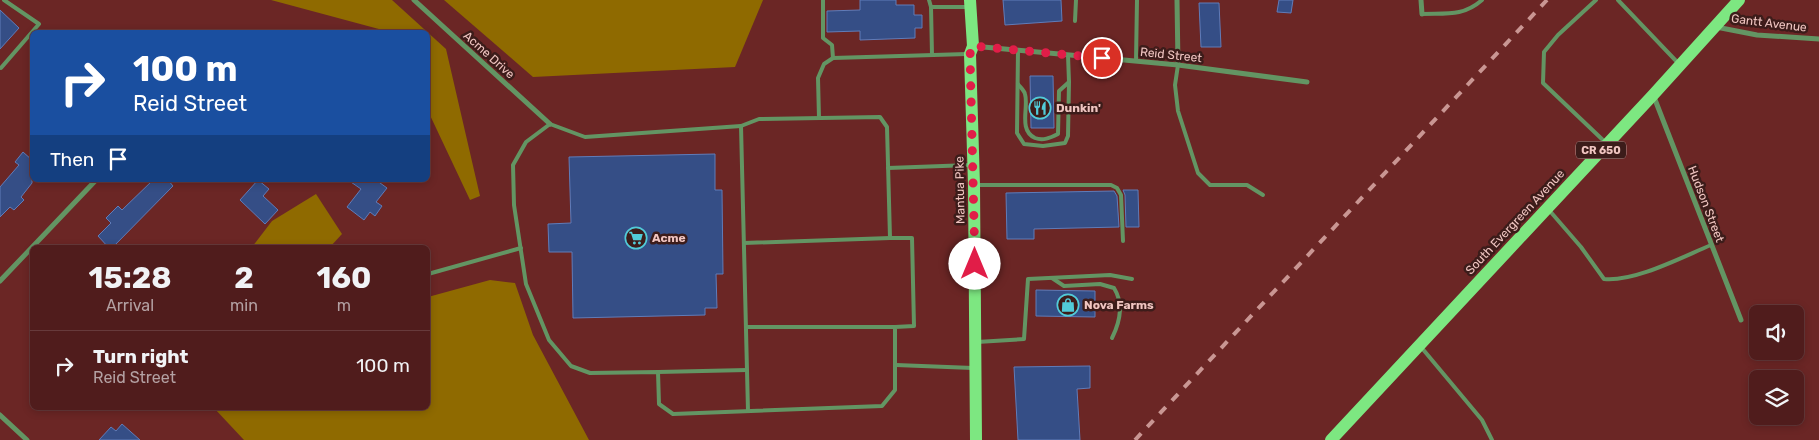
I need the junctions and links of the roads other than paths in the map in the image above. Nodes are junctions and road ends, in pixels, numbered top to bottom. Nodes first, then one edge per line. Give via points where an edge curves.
1 (4, 0) edge
2 (414, 0) edge
3 (823, 0) edge
4 (929, 0) edge
5 (1076, 0) edge
6 (1137, 0) edge
7 (1177, 0) edge
8 (1422, 0) edge
9 (1482, 0) edge
10 (1596, 0) edge
11 (1618, 0) edge
12 (1739, 0) edge
13 (970, 4) edge
14 (931, 7) junction
15 (1422, 14) joint
16 (1075, 21) dead end
17 (1716, 27) junction
18 (35, 30) edge
19 (30, 35) edge
20 (1819, 39) edge
21 (972, 50) junction
22 (1018, 50) junction
23 (932, 55) junction
24 (1068, 55) junction
25 (833, 58) junction
26 (1136, 61) junction
27 (1178, 65) junction
28 (1680, 66) junction
29 (1, 68) edge
30 (1069, 82) junction
31 (1307, 82) dead end
32 (1018, 84) junction
33 (1653, 96) junction
34 (819, 118) junction
35 (550, 124) junction
36 (741, 126) junction
37 (1607, 144) junction
38 (974, 165) junction
39 (888, 168) junction
40 (94, 182) edge
41 (974, 185) junction
42 (1264, 195) dead end
43 (1547, 208) junction
44 (890, 238) junction
45 (1123, 241) dead end
46 (744, 243) junction
47 (34, 245) edge
48 (1711, 245) junction
49 (521, 248) junction
50 (30, 249) edge
51 (430, 273) edge
52 (1052, 278) junction
53 (1132, 280) dead end
54 (0, 281) edge
55 (1740, 320) dead end
56 (746, 327) junction
57 (895, 327) junction
58 (1112, 338) dead end
59 (975, 342) junction
60 (1420, 345) junction
61 (896, 365) junction
62 (976, 368) junction
63 (747, 370) junction
64 (658, 372) junction
65 (748, 411) junction
66 (0, 415) edge
67 (27, 440) edge
68 (976, 440) edge
69 (1330, 440) edge
70 (1492, 440) edge

1 - 18 lane via 40,24
2 - 35 street, Acme Drive
3 - 25 lane via 824,38 832,45
4 - 14 lane
5 - 16 lane
6 - 26 lane
7 - 27 street
8 - 15 street
9 - 15 lane via 1465,12
10 - 37 lane via 1544,52 1542,83
11 - 28 lane
12 - 17 main road, South Evergreen Avenue / CR 650
13 - 14 lane
13 - 21 main road, Mantua Pike
14 - 23 lane
17 - 20 street, Gantt Avenue via 1757,35
17 - 28 main road, South Evergreen Avenue / CR 650
19 - 29 lane
21 - 22 street, Reid Street
21 - 23 lane
21 - 38 main road, Mantua Pike
22 - 24 street, Reid Street
22 - 32 lane
23 - 25 lane
24 - 26 street, Reid Street
24 - 30 lane
25 - 34 lane via 824,64 818,78
26 - 27 street, Reid Street
27 - 31 street, Reid Street
27 - 42 lane via 1175,85 1178,111 1198,173 1210,185 1247,185
28 - 33 main road, South Evergreen Avenue / CR 650
30 - 32 lane via 1059,91 1058,134 1048,139 1030,135 1026,128 1025,93
30 - 32 lane via 1068,136 1065,143 1043,146 1024,144 1017,133
33 - 37 main road, South Evergreen Avenue / CR 650
33 - 48 street, Hudson Street
34 - 36 lane via 759,119
34 - 39 lane via 880,117 887,127
35 - 36 lane via 585,137
35 - 49 lane via 526,142 513,166 514,205
36 - 46 lane
37 - 43 main road, South Evergreen Avenue / CR 650
38 - 39 lane
38 - 41 main road, Mantua Pike
39 - 44 lane
40 - 47 street
41 - 45 lane via 1111,185 1118,188 1121,195
41 - 59 main road, Mantua Pike
43 - 48 lane via 1604,278 1615,280 1634,276
43 - 60 main road, South Evergreen Avenue / CR 650
44 - 46 lane
44 - 57 lane via 912,238 914,326
46 - 56 lane
48 - 55 street, Hudson Street
49 - 51 lane
49 - 64 lane via 526,284 549,340 571,366 590,373
50 - 54 street
52 - 53 lane via 1110,275
52 - 58 lane via 1064,286 1100,284 1114,288 1120,297 1119,323
52 - 59 lane via 1028,279 1024,339
56 - 57 lane
56 - 63 lane
57 - 61 lane
59 - 62 main road, Mantua Pike
60 - 69 main road, South Evergreen Avenue / CR 650
60 - 70 lane via 1482,420
61 - 62 lane
61 - 65 lane via 895,390 882,406
62 - 68 main road, Mantua Pike
63 - 64 lane
63 - 65 lane
64 - 65 lane via 659,404 673,414
66 - 67 street

